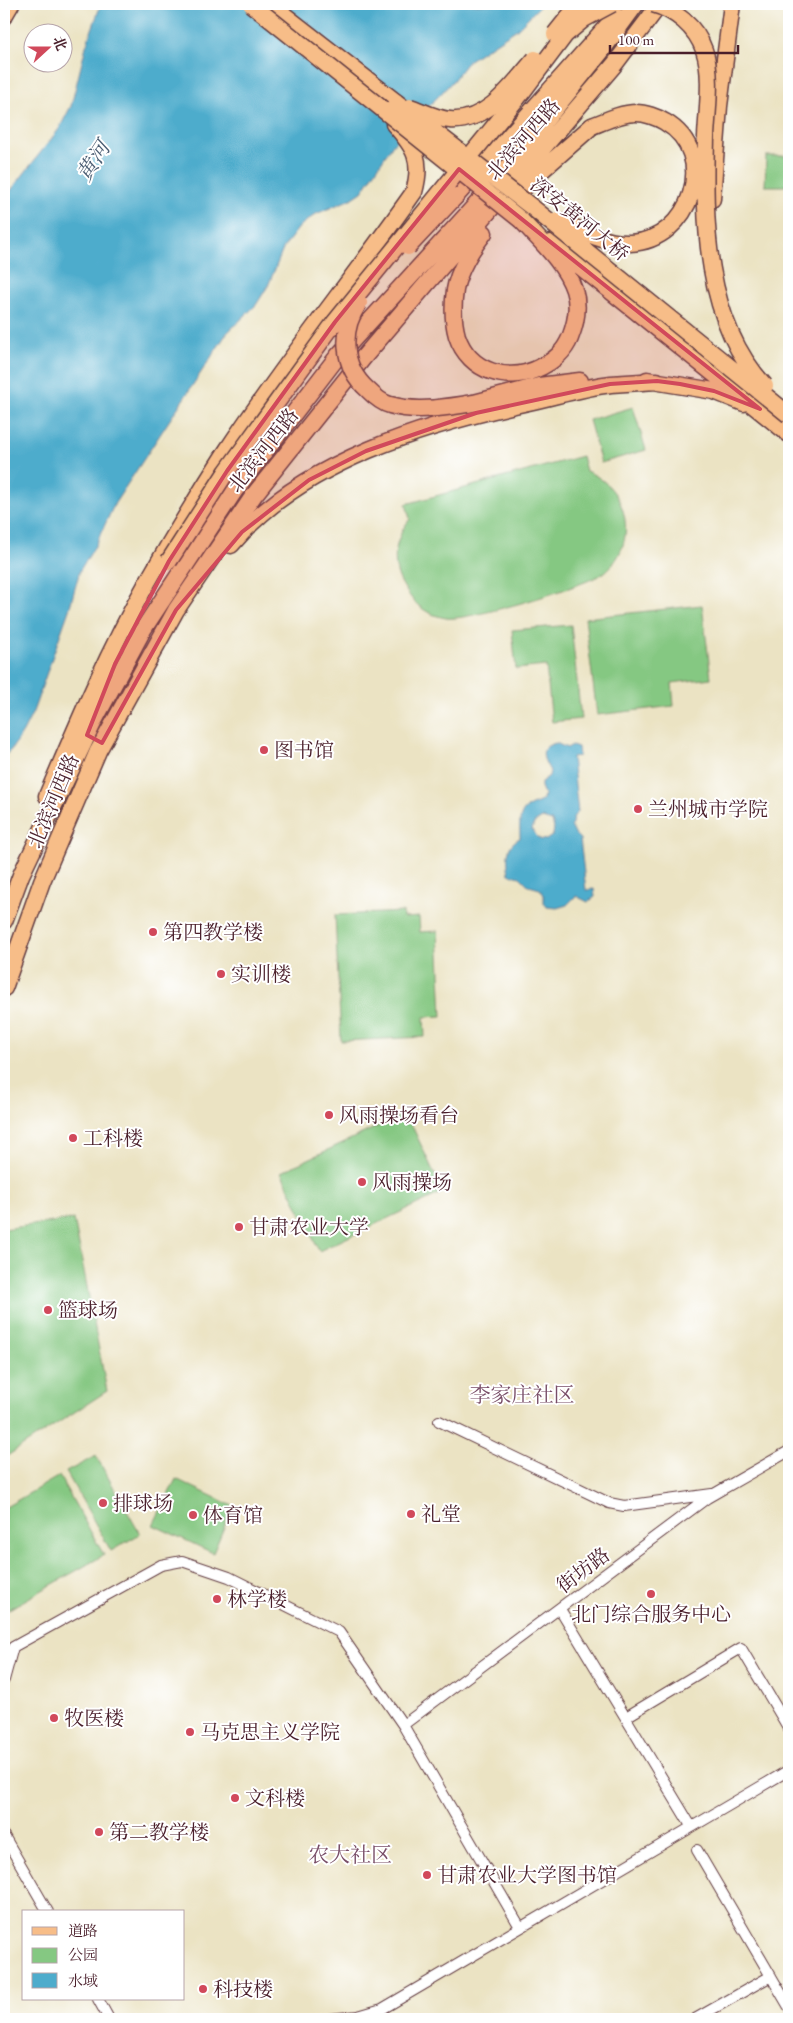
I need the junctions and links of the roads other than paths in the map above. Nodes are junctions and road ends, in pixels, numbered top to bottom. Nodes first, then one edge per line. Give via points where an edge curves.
1 (12, 4) edge
2 (251, 4) edge
3 (270, 4) edge
4 (580, 4) edge
5 (612, 4) edge
6 (627, 4) edge
7 (636, 4) edge
8 (652, 4) edge
9 (660, 4) edge
10 (732, 4) edge
11 (4, 16) edge
12 (370, 98) junction
13 (396, 102) junction
14 (549, 141) junction
15 (534, 177) junction
16 (533, 208) junction
17 (497, 217) junction
18 (521, 220) junction
19 (468, 236) junction
20 (708, 241) junction
21 (656, 381) junction
22 (760, 409) junction
23 (789, 414) edge
24 (789, 434) edge
25 (176, 610) junction
26 (90, 728) junction
27 (102, 743) junction
28 (4, 898) edge
29 (4, 921) edge
30 (4, 988) edge
31 (439, 1421) dead end
32 (789, 1451) edge
33 (715, 1493) junction
34 (560, 1609) junction
35 (4, 1680) edge
36 (626, 1718) junction
37 (403, 1726) junction
38 (789, 1729) edge
39 (789, 1770) edge
40 (691, 1826) junction
41 (4, 1836) edge
42 (697, 1850) dead end
43 (47, 1910) edge
44 (520, 1927) junction
45 (771, 1976) junction
46 (99, 2000) edge
47 (789, 2007) edge
48 (109, 2019) edge
49 (329, 2019) edge
50 (695, 2019) edge

1 - 11 main road
2 - 12 main road, 深安黄河大桥, bridge
3 - 13 main road, 深安黄河大桥
4 - 13 main road, bridge via 488,108 470,117 450,120
5 - 26 main road, bridge via 584,19 565,35 335,322 227,472 169,561 115,664
6 - 21 main road, bridge via 456,196 372,284 346,328 348,359 360,383 370,392 388,404 409,409 474,403 539,386 624,378
7 - 26 main road, 北滨河西路 via 485,195 338,356 235,490 144,628
8 - 20 main road, bridge via 666,7 689,25 704,50 708,79 705,180
9 - 14 main road, 北滨河西路 via 614,66
10 - 20 main road, bridge via 719,106
12 - 18 main road, 深安黄河大桥, bridge
12 - 28 main road, bridge via 410,142 417,158 414,192 227,450 147,582 104,667
13 - 16 main road, 深安黄河大桥, bridge
14 - 15 main road
14 - 19 main road, 北滨河西路
15 - 16 main road, bridge via 592,126 636,113 658,118 676,128 688,143 695,170 691,196 678,220 656,236 630,243 603,239
15 - 17 main road
16 - 23 main road, 深安黄河大桥, bridge
17 - 18 main road via 471,249 455,289 454,317 457,336 470,357 484,369 518,376 533,371 562,353 577,316 574,290 564,269
17 - 19 main road
18 - 22 main road, 深安黄河大桥
19 - 25 main road, 北滨河西路 via 363,358 254,495
20 - 23 main road, bridge via 713,278 724,318 737,347 756,376
21 - 22 main road via 714,391
21 - 25 main road via 610,384 476,413 366,451 309,480 270,506 242,532
22 - 24 main road, 深安黄河大桥
25 - 27 main road, 北滨河西路
26 - 27 main road
26 - 29 main road, 北滨河西路 via 21,875
27 - 30 main road, 北滨河西路 via 42,881
31 - 33 street via 609,1504 624,1506
32 - 33 street, 街坊路
33 - 34 street, 街坊路
34 - 36 street
34 - 37 street, 街坊路
35 - 37 street via 13,1647 161,1565 182,1561 229,1577 339,1632
36 - 38 street via 741,1648
36 - 40 street
37 - 44 street
39 - 40 street
40 - 44 street
41 - 43 street
42 - 45 street
44 - 49 street via 382,2008 358,2016
45 - 47 street
45 - 50 street
46 - 48 street

